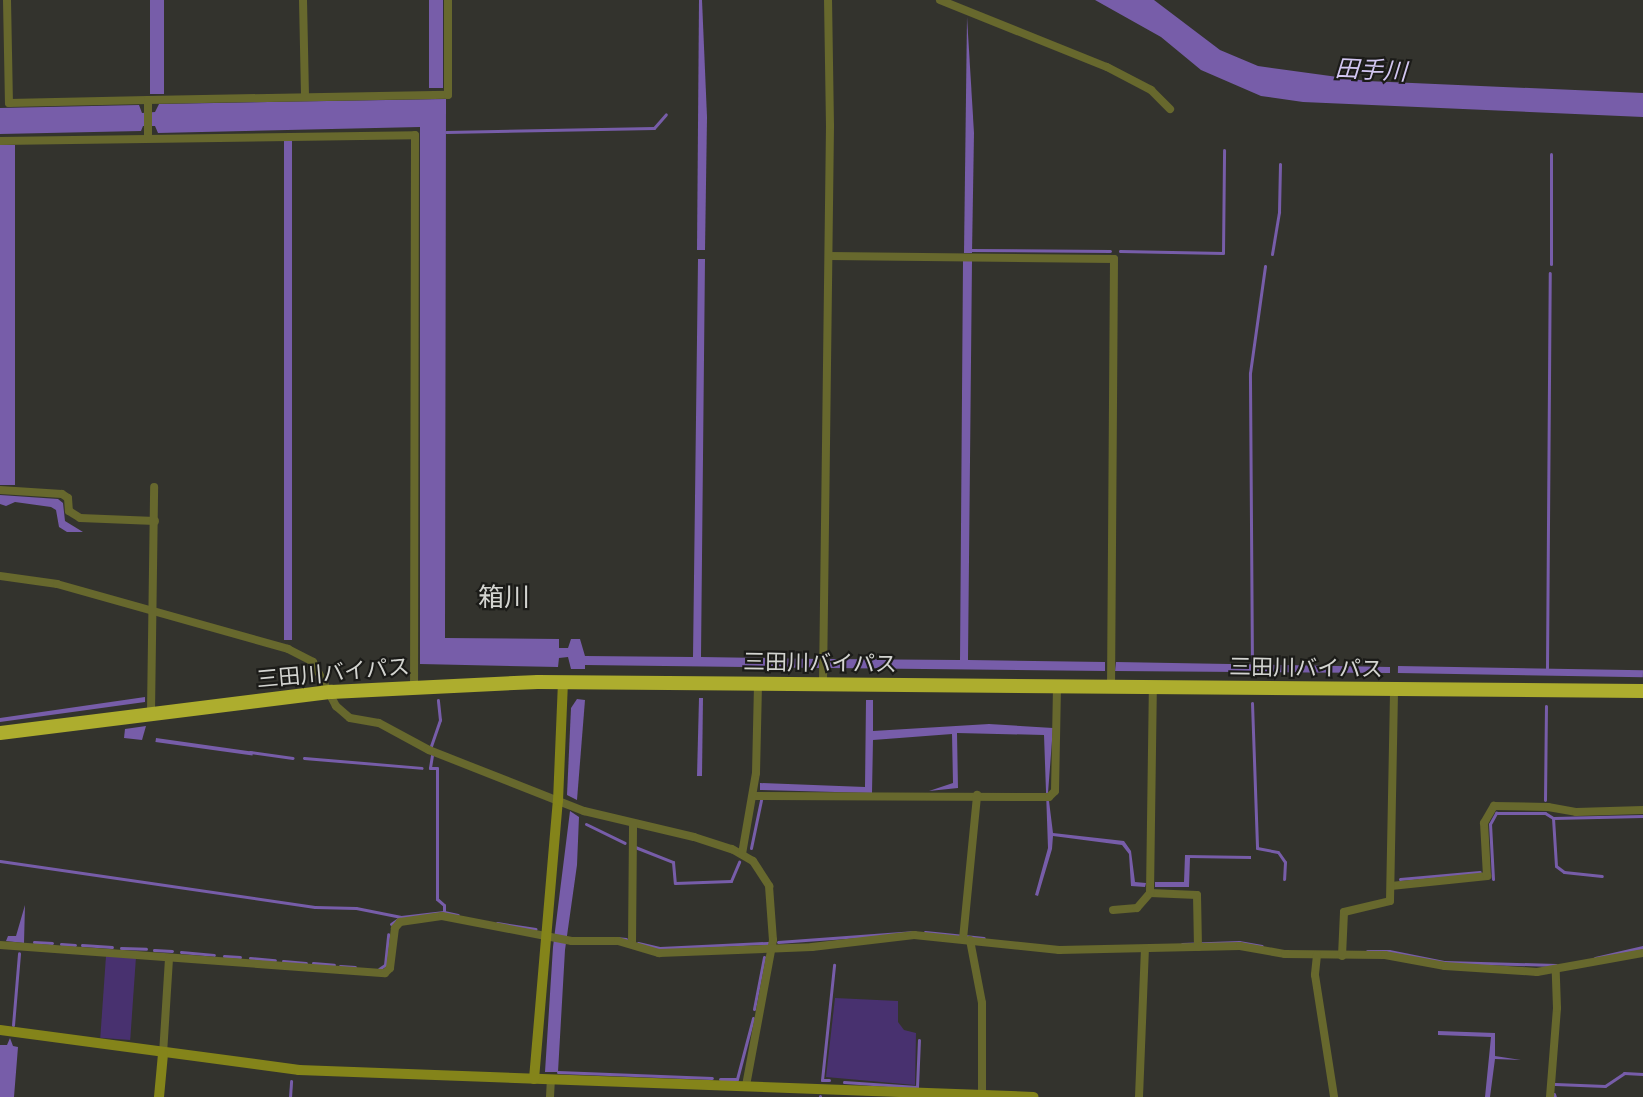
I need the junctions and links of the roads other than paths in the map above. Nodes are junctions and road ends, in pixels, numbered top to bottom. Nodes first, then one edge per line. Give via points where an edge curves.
1 (7, 0) edge
2 (303, 0) edge
3 (448, 0) edge
4 (828, 0) edge
5 (940, 0) edge
6 (305, 97) junction
7 (148, 100) junction
8 (4, 103) edge
9 (1170, 109) dead end
10 (148, 138) junction
11 (0, 141) edge
12 (828, 256) junction
13 (154, 487) dead end
14 (0, 490) edge
15 (155, 521) junction
16 (0, 576) edge
17 (154, 611) junction
18 (563, 682) junction
19 (758, 683) junction
20 (823, 683) junction
21 (414, 687) junction
22 (1057, 687) junction
23 (1111, 687) junction
24 (1154, 687) junction
25 (1394, 690) junction
26 (331, 692) junction
27 (1643, 692) edge
28 (150, 712) junction
29 (0, 733) edge
30 (978, 795) junction
31 (753, 796) junction
32 (558, 801) junction
33 (1643, 810) edge
34 (633, 823) junction
35 (742, 854) junction
36 (1392, 886) junction
37 (1150, 893) junction
38 (1113, 910) dead end
39 (548, 936) junction
40 (966, 937) junction
41 (1198, 943) junction
42 (632, 944) junction
43 (0, 945) edge
44 (772, 948) junction
45 (1144, 950) junction
46 (1342, 952) junction
47 (1643, 953) edge
48 (1317, 955) junction
49 (169, 958) junction
50 (1556, 971) junction
51 (0, 1030) edge
52 (163, 1054) junction
53 (534, 1079) junction
54 (552, 1079) junction
55 (746, 1085) junction
56 (830, 1093) edge
57 (982, 1095) junction
58 (159, 1097) edge
59 (550, 1097) edge
60 (1034, 1097) edge
61 (1139, 1097) edge
62 (1334, 1097) edge
63 (1550, 1097) edge

1 - 8 street
2 - 6 street
3 - 6 street via 447,95
4 - 12 street
5 - 9 street via 1107,67 1151,90
6 - 7 street
7 - 8 street
7 - 10 street
10 - 11 street
10 - 21 street via 415,135
12 - 20 street
12 - 23 street via 1114,260
13 - 15 street
14 - 15 street via 63,494 68,498 69,512 80,518
15 - 17 street
16 - 17 street via 36,579
17 - 26 street via 305,656
17 - 28 street
18 - 19 highway, 三田川バイパス
18 - 21 highway, 三田川バイパス
18 - 32 street
19 - 20 highway, 三田川バイパス
19 - 31 street
20 - 22 highway, 三田川バイパス
21 - 26 highway, 三田川バイパス
22 - 23 highway, 三田川バイパス
22 - 30 street via 1055,791 1046,797
23 - 24 highway, 三田川バイパス
24 - 25 highway, 三田川バイパス
24 - 37 street
25 - 27 highway, 三田川バイパス
25 - 36 street
26 - 28 highway, 三田川バイパス
26 - 32 street via 342,714 350,718 380,723 429,750
28 - 29 highway, 三田川バイパス
30 - 31 street via 865,799
30 - 40 street
31 - 35 street
32 - 34 street
32 - 39 street
33 - 36 street via 1576,812 1494,806 1484,823 1487,876
34 - 35 street
34 - 42 street
35 - 44 street via 763,871 769,886
36 - 46 street via 1387,905 1344,912
37 - 38 street via 1137,908
37 - 41 street via 1197,895
39 - 42 street
39 - 49 street via 442,916 408,919 394,928 390,968 385,973
39 - 53 street
40 - 44 street via 914,935
40 - 45 street via 1022,948
40 - 57 street via 982,1003
41 - 45 street
41 - 48 street
42 - 44 street via 658,953
43 - 49 street
44 - 55 street
45 - 61 street
46 - 48 street
46 - 50 street via 1445,966
47 - 50 street
48 - 62 street via 1315,975
49 - 52 street
50 - 63 street
51 - 52 street
52 - 53 street via 299,1070
52 - 58 street
53 - 54 street
54 - 55 street
54 - 59 street
55 - 56 street
56 - 57 street
57 - 60 street

